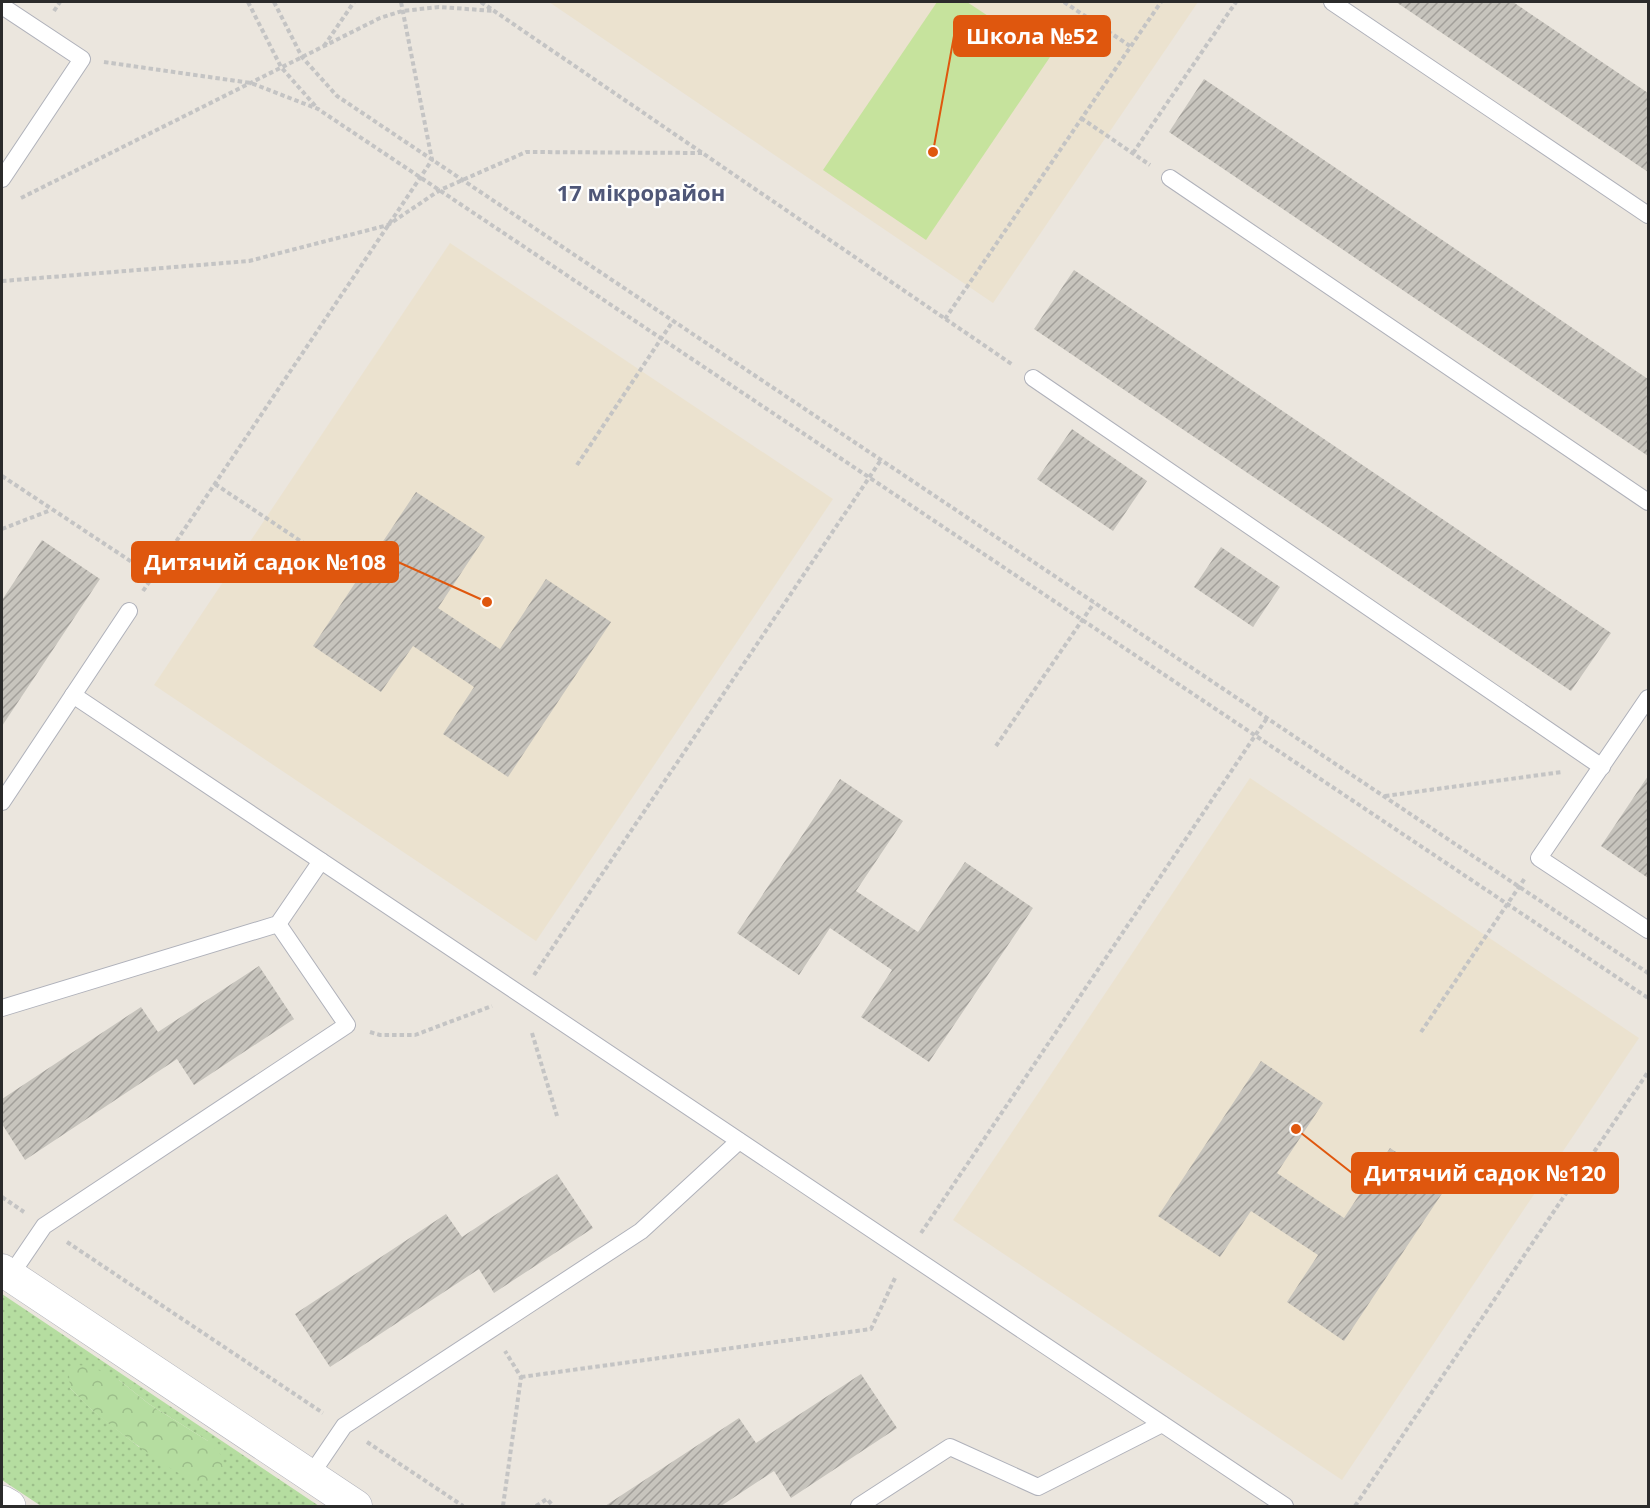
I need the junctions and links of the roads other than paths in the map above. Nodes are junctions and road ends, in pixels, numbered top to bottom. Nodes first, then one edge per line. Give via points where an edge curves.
1 (1332, 2) edge
2 (2, 6) edge
3 (1170, 178) road end
4 (2, 179) edge
5 (1648, 215) edge
6 (1033, 378) road end
7 (1648, 502) edge
8 (129, 611) road end
9 (73, 695) junction
10 (1648, 698) edge
11 (1602, 767) junction
12 (2, 802) edge
13 (321, 861) junction
14 (278, 924) junction
15 (1648, 930) edge
16 (2, 1008) edge
17 (740, 1141) junction
18 (6, 1273) edge
19 (1162, 1424) junction
20 (310, 1476) junction
21 (2, 1502) edge
22 (9, 1506) edge
23 (356, 1506) edge
24 (859, 1506) edge
25 (1286, 1506) edge

1 - 5 lane
2 - 4 lane via 82,59
3 - 7 lane
6 - 11 lane
8 - 9 lane
9 - 12 lane
9 - 13 lane
10 - 11 lane
11 - 15 lane via 1539,858
13 - 14 lane
13 - 17 lane
14 - 16 lane
14 - 18 lane via 346,1024 44,1226
17 - 19 lane
17 - 20 lane via 642,1231 344,1426
18 - 20 street
19 - 24 lane via 1038,1487 950,1447
19 - 25 lane
20 - 23 street
21 - 22 main road

